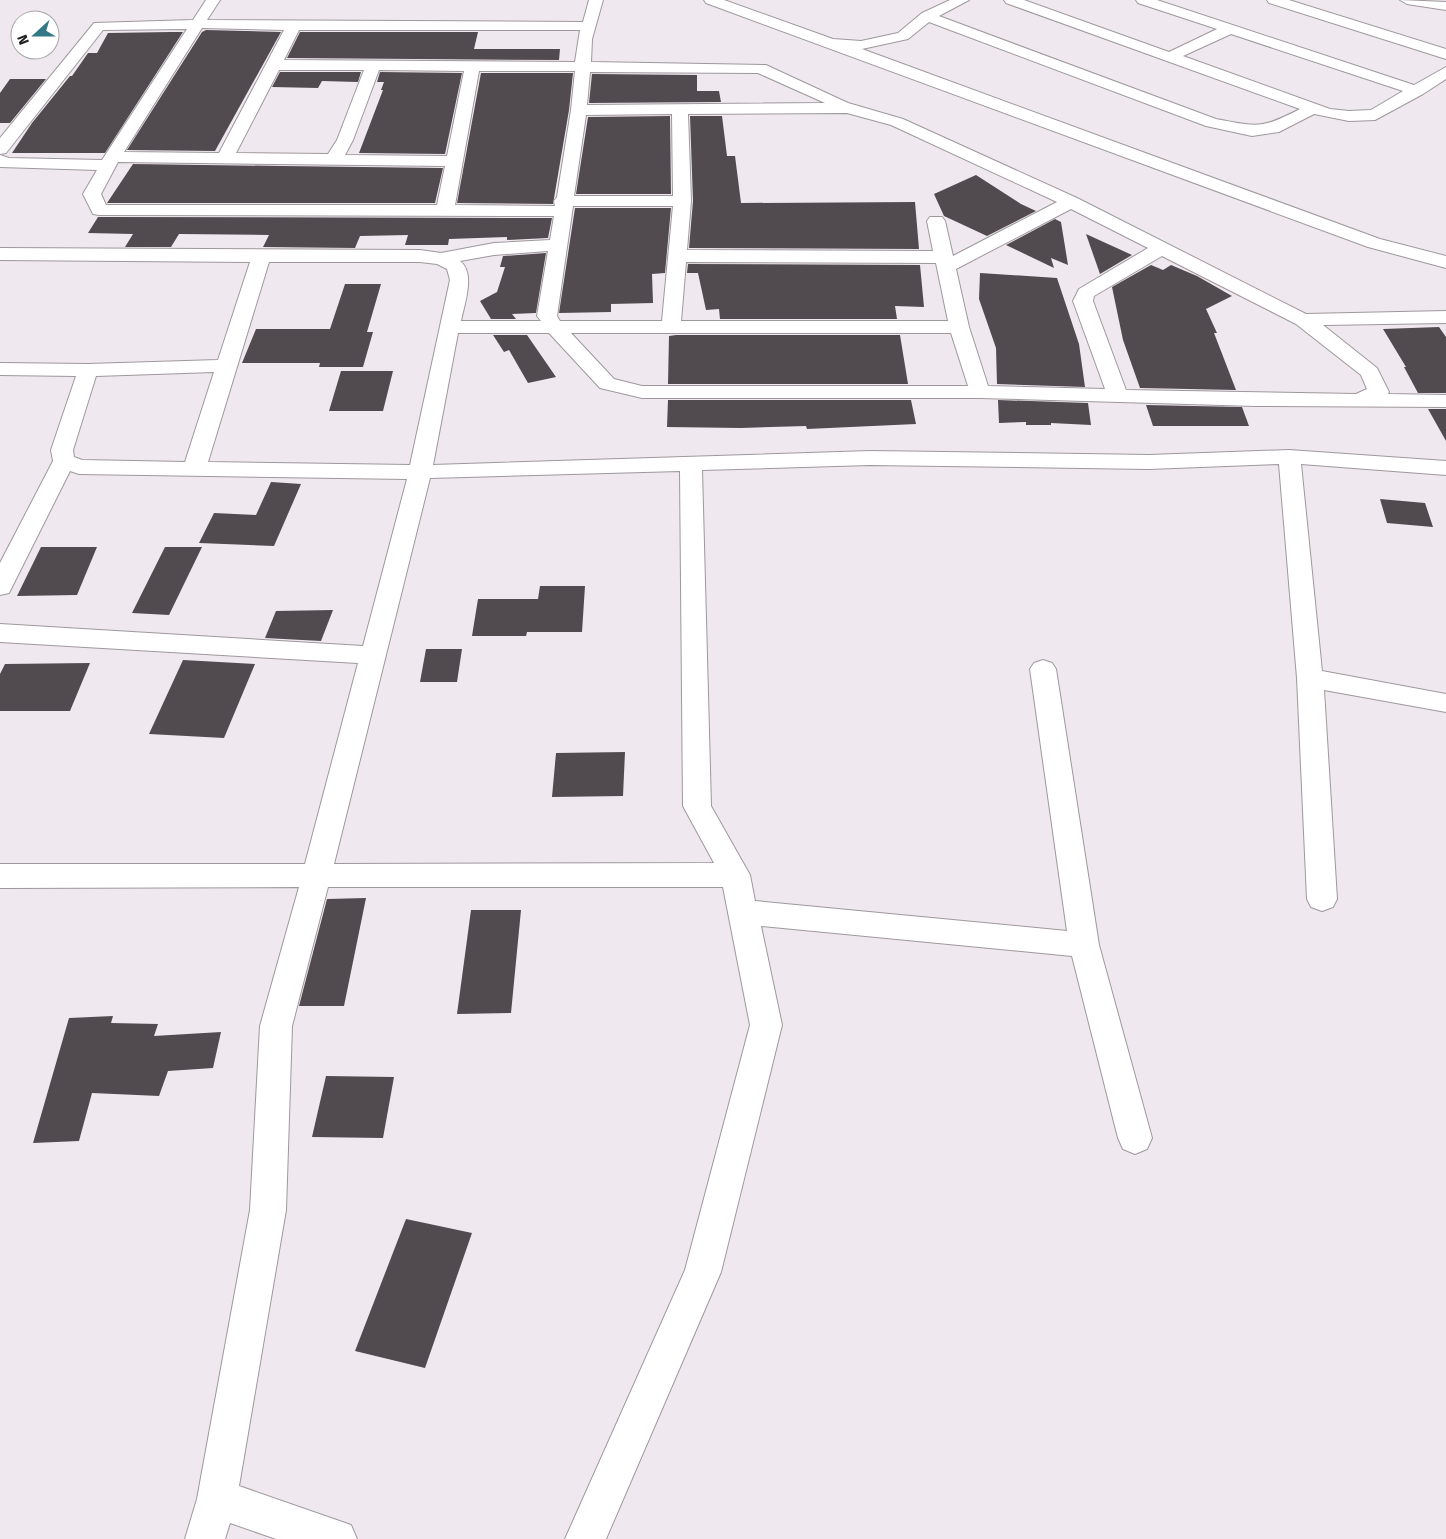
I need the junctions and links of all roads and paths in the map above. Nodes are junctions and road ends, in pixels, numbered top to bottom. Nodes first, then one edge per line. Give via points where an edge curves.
1 (213, 0) edge
2 (596, 0) edge
3 (711, 0) edge
4 (962, 0) edge
5 (1012, 0) edge
6 (1143, 0) edge
7 (1274, 0) edge
8 (1407, 0) edge
9 (1446, 6) edge
10 (926, 16) junction
11 (198, 24) junction
12 (294, 26) junction
13 (589, 26) junction
14 (1230, 29) junction
15 (831, 43) junction
16 (1446, 54) edge
17 (1172, 56) junction
18 (273, 65) junction
19 (583, 66) junction
20 (373, 67) junction
21 (472, 67) junction
22 (1446, 72) edge
23 (1417, 91) junction
24 (680, 108) junction
25 (848, 108) junction
26 (1313, 108) junction
27 (579, 110) junction
28 (0, 149) edge
29 (0, 160) edge
30 (224, 160) junction
31 (110, 161) junction
32 (333, 161) junction
33 (455, 161) junction
34 (682, 201) junction
35 (1071, 202) junction
36 (563, 206) junction
37 (445, 210) junction
38 (936, 221) dead end
39 (557, 245) junction
40 (1162, 248) junction
41 (0, 254) edge
42 (261, 256) junction
43 (677, 256) junction
44 (441, 259) junction
45 (945, 262) junction
46 (1446, 262) edge
47 (1446, 317) edge
48 (1303, 320) junction
49 (450, 327) junction
50 (959, 327) junction
51 (555, 328) junction
52 (671, 328) junction
53 (226, 366) junction
54 (0, 369) edge
55 (88, 370) junction
56 (980, 392) junction
57 (1118, 396) junction
58 (1359, 400) junction
59 (1446, 401) edge
60 (1289, 457) junction
61 (64, 461) junction
62 (691, 464) junction
63 (1446, 468) edge
64 (194, 470) junction
65 (420, 472) junction
66 (0, 587) edge
67 (0, 633) edge
68 (374, 654) junction
69 (1043, 669) dead end
70 (1310, 678) junction
71 (1446, 703) edge
72 (317, 875) junction
73 (735, 875) junction
74 (0, 876) edge
75 (1322, 898) dead end
76 (743, 912) junction
77 (1084, 945) junction
78 (1135, 1138) dead end
79 (217, 1498) junction
80 (205, 1539) edge
81 (337, 1539) edge
82 (584, 1539) edge

1 - 11 street
2 - 13 street
3 - 15 street
4 - 10 street
5 - 17 street
6 - 14 street
7 - 16 street
8 - 9 street
10 - 15 street via 903,36 882,42 861,45
10 - 26 street via 1212,123 1252,131 1273,129
11 - 12 street
11 - 28 street via 99,26
11 - 31 street
12 - 13 street
12 - 18 street
13 - 19 street
14 - 17 street
14 - 23 street
15 - 46 street via 1374,243
17 - 26 street
18 - 20 street
18 - 30 street
19 - 21 street
19 - 25 street via 761,68
19 - 27 street
20 - 21 street
20 - 32 street via 345,140
21 - 33 street
22 - 23 street
23 - 26 street via 1375,114 1349,116
24 - 25 street
24 - 27 street
24 - 34 street
25 - 35 street via 897,122
27 - 36 street
29 - 31 street via 5,163
30 - 31 street
30 - 32 street
31 - 37 street via 92,194 99,210
32 - 33 street
33 - 37 street
34 - 36 street
34 - 43 street
35 - 40 street
35 - 45 street
36 - 37 street
36 - 39 street
38 - 45 street
39 - 44 street via 494,249
39 - 51 street via 547,316
40 - 48 street
40 - 57 street via 1086,293 1083,301
41 - 42 street
42 - 44 street via 420,256
42 - 53 street
43 - 45 street
43 - 52 street
44 - 49 street via 456,266 459,280
45 - 50 street
47 - 48 street
48 - 58 street via 1370,372 1379,392
49 - 51 street
49 - 65 street
50 - 52 street
50 - 56 street
51 - 52 street
51 - 56 street via 607,384 642,392
53 - 55 street
53 - 64 street
54 - 55 street
55 - 61 street via 62,450
56 - 57 street
57 - 58 street
58 - 59 street
60 - 62 street via 1149,462 870,458
60 - 63 street
60 - 70 street
61 - 64 street via 79,467
61 - 66 street
62 - 65 street
62 - 73 street via 697,806
64 - 65 street
65 - 68 street
67 - 68 street
68 - 72 street
69 - 77 street
70 - 71 street
70 - 75 street
72 - 73 street
72 - 74 street
72 - 79 street via 276,1026 268,1210
73 - 76 street
76 - 77 street
76 - 82 street via 766,1025 764,1035 703,1272
77 - 78 street
79 - 80 street
79 - 81 street

